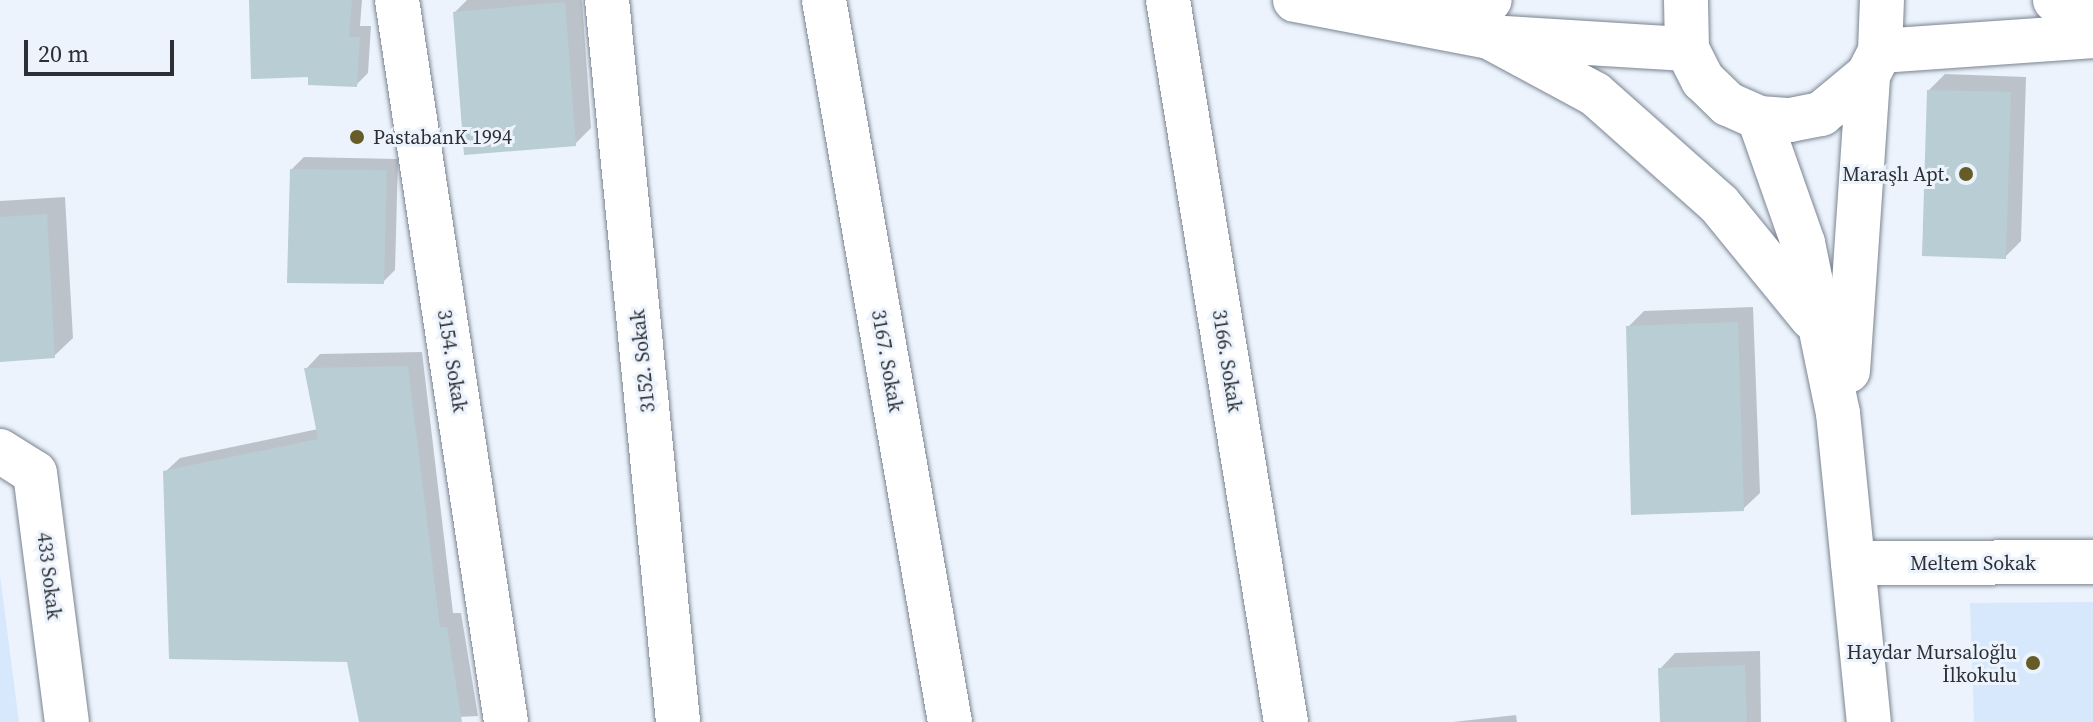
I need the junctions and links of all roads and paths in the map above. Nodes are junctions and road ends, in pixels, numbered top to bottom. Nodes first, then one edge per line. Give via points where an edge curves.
1 (397, 0) edge
2 (607, 0) edge
3 (824, 0) edge
4 (1168, 0) edge
5 (1295, 0) edge
6 (1686, 0) edge
7 (1882, 0) edge
8 (2055, 0) edge
9 (2093, 6) edge
10 (1489, 18) edge
11 (2093, 36) edge
12 (1687, 49) junction
13 (1874, 63) junction
14 (1759, 118) junction
15 (1822, 333) junction
16 (0, 451) edge
17 (1847, 486) junction
18 (2093, 562) edge
19 (1853, 563) junction
20 (67, 722) edge
21 (506, 722) edge
22 (678, 722) edge
23 (950, 722) edge
24 (1286, 722) edge
25 (1869, 722) edge

1 - 21 street, 3154. Sokak
2 - 22 street, 3152. Sokak
3 - 23 street, 3167. Sokak
4 - 24 street, 3166. Sokak
5 - 10 street via 1356,10
6 - 12 street
7 - 13 street
8 - 9 street
10 - 12 street
10 - 15 street via 1595,94 1708,194
11 - 13 street
12 - 14 street via 1728,104
13 - 14 street via 1821,114
13 - 17 street via 1856,166
14 - 15 street via 1803,243
15 - 17 street
16 - 20 street, 433 Sokak via 35,473
17 - 19 street
18 - 19 street, Meltem Sokak
19 - 25 street

